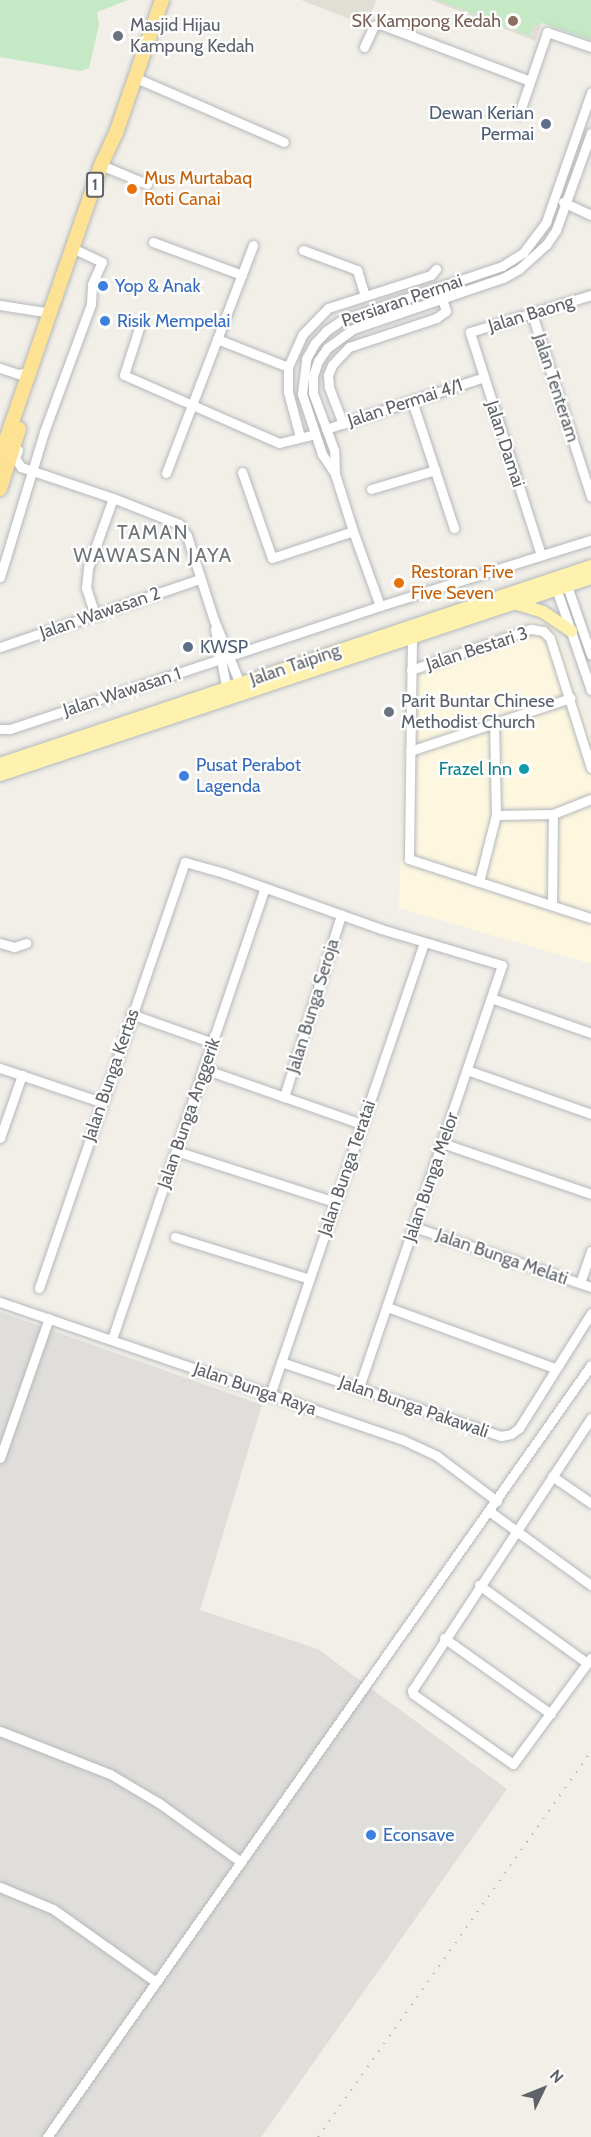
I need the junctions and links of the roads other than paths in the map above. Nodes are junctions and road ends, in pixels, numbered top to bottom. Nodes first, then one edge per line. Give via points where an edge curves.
1 (162, 0) edge
2 (591, 46) edge
3 (364, 47) dead end
4 (136, 78) junction
5 (530, 81) junction
6 (591, 93) edge
7 (519, 114) dead end
8 (591, 133) edge
9 (284, 142) dead end
10 (101, 165) junction
11 (147, 184) dead end
12 (555, 199) junction
13 (567, 204) junction
14 (591, 215) edge
15 (153, 242) dead end
16 (253, 244) dead end
17 (74, 249) junction
18 (303, 249) dead end
19 (436, 269) dead end
20 (242, 275) junction
21 (439, 288) junction
22 (591, 295) edge
23 (365, 296) junction
24 (442, 299) junction
25 (0, 305) edge
26 (51, 313) junction
27 (532, 314) junction
28 (139, 328) dead end
29 (470, 332) joint
30 (217, 339) junction
31 (0, 368) edge
32 (288, 368) junction
33 (21, 373) junction
34 (484, 377) junction
35 (412, 401) junction
36 (193, 403) junction
37 (343, 424) junction
38 (326, 429) junction
39 (315, 434) junction
40 (300, 438) junction
41 (16, 440) junction
42 (0, 457) edge
43 (21, 466) junction
44 (32, 470) junction
45 (435, 470) junction
46 (242, 472) dead end
47 (166, 473) dead end
48 (335, 474) junction
49 (370, 489) dead end
50 (0, 490) edge
51 (591, 497) edge
52 (113, 498) junction
53 (454, 528) dead end
54 (352, 531) junction
55 (591, 540) edge
56 (541, 555) junction
57 (591, 566) edge
58 (0, 577) edge
59 (591, 578) edge
60 (200, 579) junction
61 (560, 581) junction
62 (514, 603) junction
63 (380, 606) junction
64 (95, 615) junction
65 (214, 620) junction
66 (571, 631) junction
67 (412, 639) junction
68 (0, 647) edge
69 (591, 655) edge
70 (231, 656) junction
71 (219, 659) junction
72 (411, 670) junction
73 (243, 689) junction
74 (591, 690) edge
75 (228, 694) junction
76 (570, 698) junction
77 (494, 722) junction
78 (0, 729) edge
79 (410, 751) junction
80 (0, 764) edge
81 (591, 768) edge
82 (0, 776) edge
83 (591, 799) edge
84 (553, 813) junction
85 (496, 815) junction
86 (479, 882) junction
87 (265, 888) junction
88 (552, 905) junction
89 (341, 915) junction
90 (591, 918) edge
91 (0, 942) edge
92 (424, 942) junction
93 (26, 943) dead end
94 (491, 998) junction
95 (131, 1014) junction
96 (591, 1033) edge
97 (213, 1043) junction
98 (0, 1068) edge
99 (204, 1069) junction
100 (467, 1070) junction
101 (22, 1076) junction
102 (284, 1097) junction
103 (101, 1102) junction
104 (591, 1114) edge
105 (362, 1124) junction
106 (0, 1138) edge
107 (442, 1143) junction
108 (176, 1151) junction
109 (591, 1194) edge
110 (332, 1201) dead end
111 (414, 1227) junction
112 (175, 1237) dead end
113 (591, 1251) edge
114 (310, 1279) junction
115 (580, 1283) junction
116 (591, 1287) edge
117 (39, 1288) dead end
118 (0, 1302) edge
119 (387, 1307) junction
120 (591, 1314) edge
121 (49, 1318) junction
122 (112, 1339) junction
123 (281, 1362) junction
124 (591, 1365) edge
125 (555, 1368) junction
126 (360, 1388) junction
127 (270, 1395) junction
128 (590, 1421) edge
129 (0, 1458) edge
130 (552, 1476) junction
131 (497, 1501) junction
132 (591, 1503) edge
133 (489, 1511) junction
134 (516, 1530) junction
135 (479, 1585) junction
136 (591, 1585) edge
137 (444, 1638) junction
138 (589, 1660) edge
139 (551, 1714) junction
140 (0, 1731) edge
141 (241, 1862) junction
142 (0, 1887) edge
143 (156, 1982) junction
144 (47, 2137) edge

1 - 4 highway, 1
2 - 5 street via 547,32
3 - 5 street via 374,26 380,24
4 - 9 street
4 - 10 highway, 1
5 - 7 street
6 - 12 street, Persiaran Permai
8 - 13 street, Persiaran Permai
10 - 11 street
10 - 17 highway, 1
12 - 13 street
12 - 21 street, Persiaran Permai via 546,222 523,254 502,266
13 - 14 street
13 - 24 street, Persiaran Permai via 546,245 519,269
15 - 20 street
16 - 20 street
17 - 26 highway, 1
17 - 44 street via 102,261 92,284 91,304
18 - 23 street via 357,270
19 - 23 street via 431,275
20 - 30 street
21 - 24 street
21 - 39 street, Persiaran Permai via 342,320 320,337 306,359 302,377 302,394
22 - 27 street, Jalan Baong
23 - 32 street via 328,308 311,323
24 - 37 street via 446,310 436,318 349,347 339,356 328,375
24 - 38 street, Persiaran Permai via 353,329 327,348 313,376 313,393
25 - 26 street
26 - 33 highway, 1
27 - 29 street, Jalan Baong
27 - 51 street, Jalan Tenteram
28 - 36 street via 124,375
29 - 34 street, Jalan Damai
30 - 32 street
30 - 36 street
31 - 33 street
32 - 40 street via 288,392
33 - 41 highway, 1
33 - 42 highway, 1
34 - 35 street, Jalan Permai 4/1
34 - 56 street, Jalan Damai
35 - 37 street, Jalan Permai 4/1
35 - 45 street
36 - 40 street via 279,443
36 - 47 street
37 - 38 street, Jalan Permai 4/1
38 - 48 street, Persiaran Permai via 334,450
39 - 40 street
39 - 48 street, Persiaran Permai
41 - 43 street via 19,448 15,458
41 - 50 highway, 1
43 - 44 street
43 - 50 street via 12,470 7,488
44 - 52 street
44 - 58 street
45 - 49 street
45 - 53 street
46 - 54 street via 272,558
48 - 54 street
52 - 60 street via 179,525 187,536
52 - 64 street via 88,568 86,588
54 - 63 street
55 - 56 street, Jalan Wawasan 1
56 - 63 street, Jalan Wawasan 1
57 - 61 main road, Jalan Taiping
59 - 61 main road, Jalan Taiping
60 - 64 street, Jalan Wawasan 2
60 - 65 street
61 - 62 main road, Jalan Taiping
61 - 66 street
61 - 69 street
61 - 73 main road, Jalan Taiping
62 - 66 main road via 543,612
62 - 67 main road, Jalan Taiping
63 - 70 street, Jalan Wawasan 1
64 - 68 street, Jalan Wawasan 2
65 - 70 street
65 - 71 street
66 - 74 street
67 - 72 street
67 - 73 main road, Jalan Taiping
70 - 71 street, Jalan Wawasan 1
70 - 73 street
71 - 75 street
71 - 78 street, Jalan Wawasan 1 via 10,729
72 - 76 street, Jalan Bestari 3 via 531,630 543,631 550,638
72 - 79 street
73 - 75 main road, Jalan Taiping
75 - 80 main road, Jalan Taiping
75 - 82 main road, Jalan Taiping
76 - 77 street
76 - 81 street
77 - 79 street
77 - 85 street
79 - 86 street via 408,859
83 - 84 street
84 - 85 street
84 - 88 street
85 - 86 street
86 - 88 street
87 - 89 street
87 - 95 street, Jalan Bunga Kertas via 185,862
87 - 97 street, Jalan Bunga Anggerik
88 - 90 street
89 - 92 street
89 - 102 street, Jalan Bunga Seroja
91 - 93 street via 14,947
92 - 94 street, Jalan Bunga Melor via 502,965
92 - 105 street, Jalan Bunga Teratai
94 - 96 street
94 - 100 street, Jalan Bunga Melor
95 - 97 street
95 - 103 street, Jalan Bunga Kertas
97 - 99 street, Jalan Bunga Anggerik
98 - 101 street
99 - 102 street
99 - 108 street, Jalan Bunga Anggerik
100 - 104 street
100 - 107 street, Jalan Bunga Melor
101 - 103 street
101 - 106 street
102 - 105 street
103 - 117 street, Jalan Bunga Kertas
105 - 114 street, Jalan Bunga Teratai
107 - 109 street
107 - 111 street, Jalan Bunga Melor
108 - 110 street
108 - 122 street, Jalan Bunga Anggerik
111 - 115 street, Jalan Bunga Melati
111 - 119 street, Jalan Bunga Melor
112 - 114 street
113 - 115 street
114 - 123 street, Jalan Bunga Teratai
115 - 116 street, Jalan Bunga Melati
118 - 121 street, Jalan Bunga Raya
119 - 125 street
119 - 126 street, Jalan Bunga Melor
120 - 125 street, Jalan Bunga Pakawali
121 - 122 street, Jalan Bunga Raya
121 - 129 street
122 - 127 street, Jalan Bunga Raya
123 - 126 street, Jalan Bunga Pakawali
123 - 127 street, Jalan Bunga Teratai
124 - 131 street
125 - 126 street, Jalan Bunga Pakawali via 519,1428 501,1436
127 - 131 street, Jalan Bunga Raya via 401,1439 437,1456
128 - 130 street
130 - 132 street
130 - 134 street
131 - 133 street
133 - 134 street
133 - 141 street
134 - 135 street
134 - 136 street
135 - 137 street
135 - 138 street
137 - 139 street
137 - 139 street via 413,1694 513,1764
138 - 139 street
140 - 141 street via 110,1774 159,1803
141 - 143 street
142 - 143 street via 53,1910
143 - 144 street

